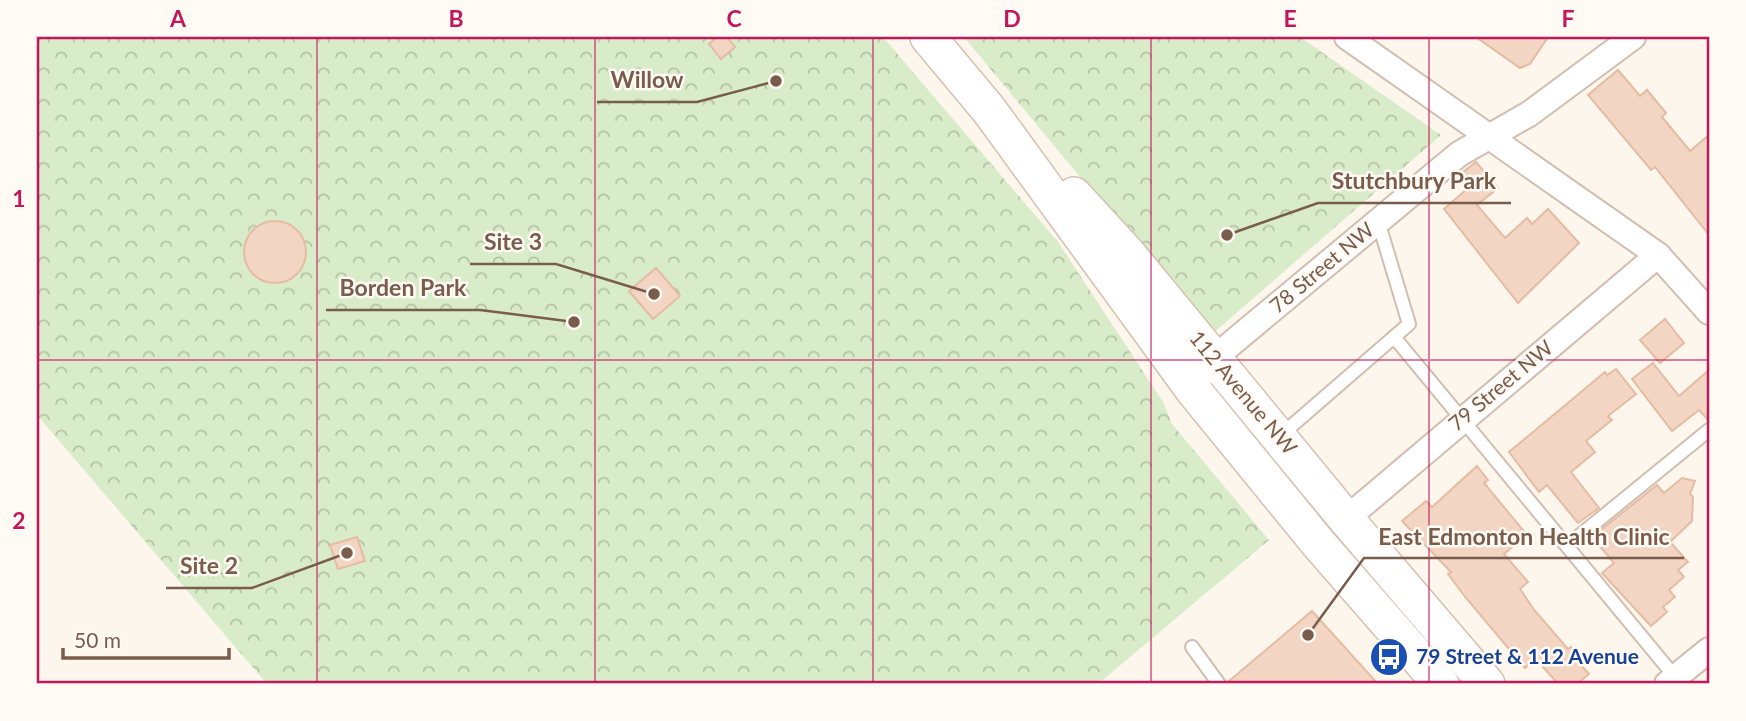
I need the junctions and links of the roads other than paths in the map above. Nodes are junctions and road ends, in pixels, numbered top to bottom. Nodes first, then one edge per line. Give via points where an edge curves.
1 (928, 37) edge
2 (1347, 37) edge
3 (1633, 37) edge
4 (989, 110) junction
5 (1490, 137) junction
6 (1378, 221) junction
7 (1658, 255) junction
8 (1709, 312) edge
9 (1394, 337) junction
10 (1214, 358) junction
11 (1194, 391) junction
12 (1462, 419) junction
13 (1709, 430) edge
14 (1279, 437) junction
15 (1346, 519) junction
16 (1568, 545) junction
17 (1192, 647) dead end
18 (1709, 650) edge
19 (1671, 681) edge
20 (1219, 684) edge
21 (1441, 684) edge
22 (1487, 684) edge

1 - 4 main road, 112 Avenue NW
2 - 5 street
3 - 5 street, 78 Street NW via 1530,114
4 - 10 main road, 112 Avenue NW via 1084,206
4 - 11 main road, 112 Avenue NW
5 - 6 street, 78 Street NW via 1459,154
5 - 7 street
6 - 9 lane via 1409,324
6 - 10 street, 78 Street NW
7 - 8 street
7 - 12 street, 79 Street NW
9 - 12 lane
9 - 14 lane
10 - 11 street, 78 Street NW
10 - 14 main road, 112 Avenue NW
11 - 21 main road, 112 Avenue NW
12 - 15 street, 79 Street NW
12 - 16 lane
13 - 16 lane
14 - 15 main road, 112 Avenue NW
15 - 22 main road, 112 Avenue NW
16 - 19 lane
17 - 20 lane
18 - 19 street

